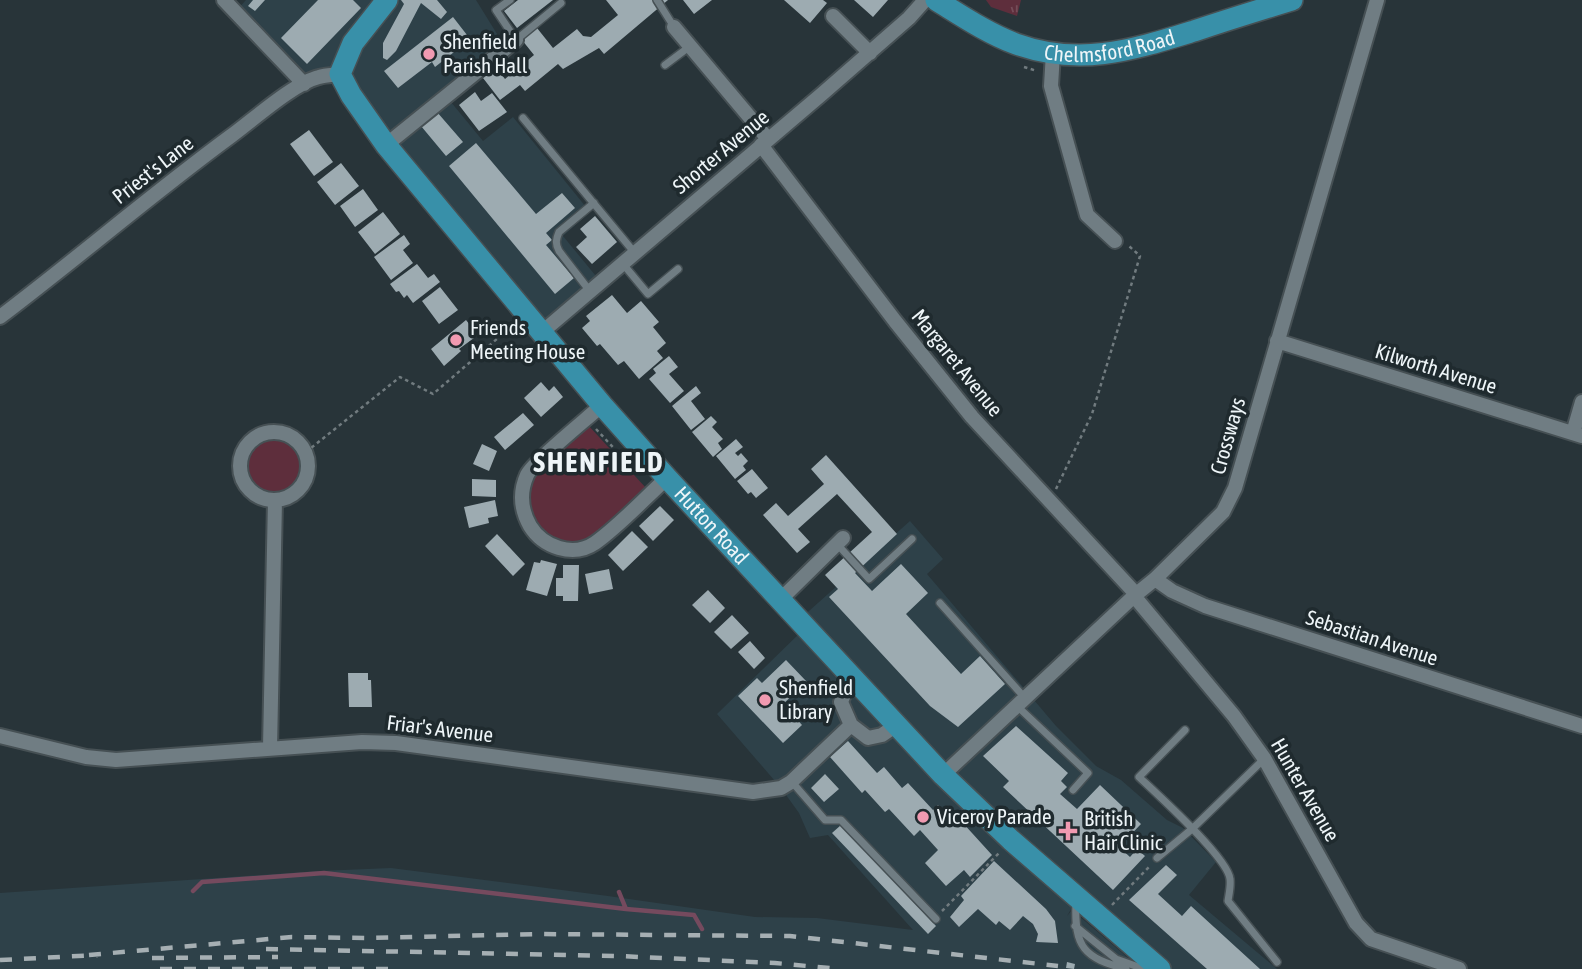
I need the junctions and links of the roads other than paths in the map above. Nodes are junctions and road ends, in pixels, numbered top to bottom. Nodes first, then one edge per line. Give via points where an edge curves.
1 (224, 0) edge
2 (387, 0) edge
3 (510, 0) edge
4 (657, 0) edge
5 (925, 0) edge
6 (936, 0) edge
7 (1292, 0) edge
8 (1377, 0) edge
9 (561, 2) dead end
10 (833, 16) dead end
11 (674, 27) joint
12 (516, 40) junction
13 (690, 47) junction
14 (870, 52) junction
15 (1053, 53) junction
16 (665, 65) dead end
17 (341, 74) junction
18 (303, 84) junction
19 (523, 118) dead end
20 (764, 142) junction
21 (386, 145) junction
22 (594, 203) junction
23 (1115, 241) road end
24 (634, 252) junction
25 (622, 263) junction
26 (678, 269) dead end
27 (589, 290) junction
28 (0, 317) edge
29 (541, 333) junction
30 (1277, 341) junction
31 (1582, 402) edge
32 (594, 412) junction
33 (1578, 435) edge
34 (660, 484) junction
35 (275, 500) junction
36 (912, 539) dead end
37 (840, 541) joint
38 (1154, 579) junction
39 (1135, 595) junction
40 (781, 599) junction
41 (940, 603) dead end
42 (854, 681) junction
43 (1021, 702) junction
44 (851, 725) junction
45 (895, 726) junction
46 (1582, 726) edge
47 (1185, 730) dead end
48 (0, 736) edge
49 (270, 748) junction
50 (1264, 758) junction
51 (943, 775) junction
52 (791, 782) junction
53 (1073, 790) dead end
54 (1192, 829) junction
55 (1157, 858) road end
56 (1077, 899) junction
57 (936, 919) road end
58 (1075, 925) junction
59 (1277, 961) dead end
60 (1126, 969) edge
61 (1144, 969) edge
62 (1160, 969) edge
63 (1459, 969) edge

1 - 18 street
2 - 17 main road via 353,43
3 - 12 lane via 496,10
4 - 11 lane
5 - 14 street, Shorter Avenue
6 - 15 main road, Chelmsford Road via 984,30
7 - 15 main road, Chelmsford Road via 1135,49 1101,55
8 - 30 street, Crossways
9 - 12 lane
10 - 14 street
11 - 13 street, Margaret Avenue
12 - 21 street
13 - 16 lane
13 - 20 street, Margaret Avenue
14 - 20 street, Shorter Avenue
15 - 23 street via 1051,86 1087,215
17 - 18 street, Priest's Lane
17 - 21 main road, Hutton Road
18 - 28 street, Priest's Lane via 176,176
19 - 22 lane
20 - 24 street, Shorter Avenue
20 - 39 street, Margaret Avenue via 887,311 963,406
21 - 29 main road, Hutton Road
22 - 24 lane
22 - 27 lane via 556,238 559,251
24 - 25 street, Shorter Avenue
25 - 26 lane via 648,294
25 - 27 street, Shorter Avenue
27 - 29 street, Shorter Avenue
29 - 32 main road, Hutton Road
30 - 33 street, Kilworth Avenue
30 - 38 street, Crossways via 1229,501
31 - 33 street
32 - 34 main road, Hutton Road
32 - 34 street via 528,473 521,495 524,517 537,538 556,548 576,550 594,544
34 - 40 main road, Hutton Road
35 - 35 street via 293,495 308,471 306,452 290,436 268,432 243,452 241,475 254,493
35 - 49 street
36 - 37 lane via 869,579
37 - 40 street
38 - 39 street, Crossways
38 - 46 street, Sebastian Avenue via 1205,606
39 - 43 street, Crossways
39 - 50 street, Hunter Avenue
40 - 42 main road, Hutton Road
41 - 43 lane
42 - 44 street via 841,702
42 - 45 main road, Hutton Road
43 - 51 street, Crossways
43 - 53 lane via 1088,774
44 - 45 street via 868,738
44 - 52 street, Friar's Avenue
45 - 51 main road, Hutton Road
47 - 54 lane via 1139,777
48 - 49 street, Friar's Avenue via 116,760
49 - 52 street, Friar's Avenue via 396,743 753,792
50 - 54 lane
50 - 63 street, Hunter Avenue via 1356,923 1371,939
51 - 56 main road, Hutton Road
52 - 57 lane via 825,820 841,820
54 - 55 lane
54 - 59 lane via 1231,877 1228,901
56 - 58 lane
56 - 62 main road, Hutton Road
58 - 60 lane via 1082,948 1102,963
58 - 61 lane via 1116,958

